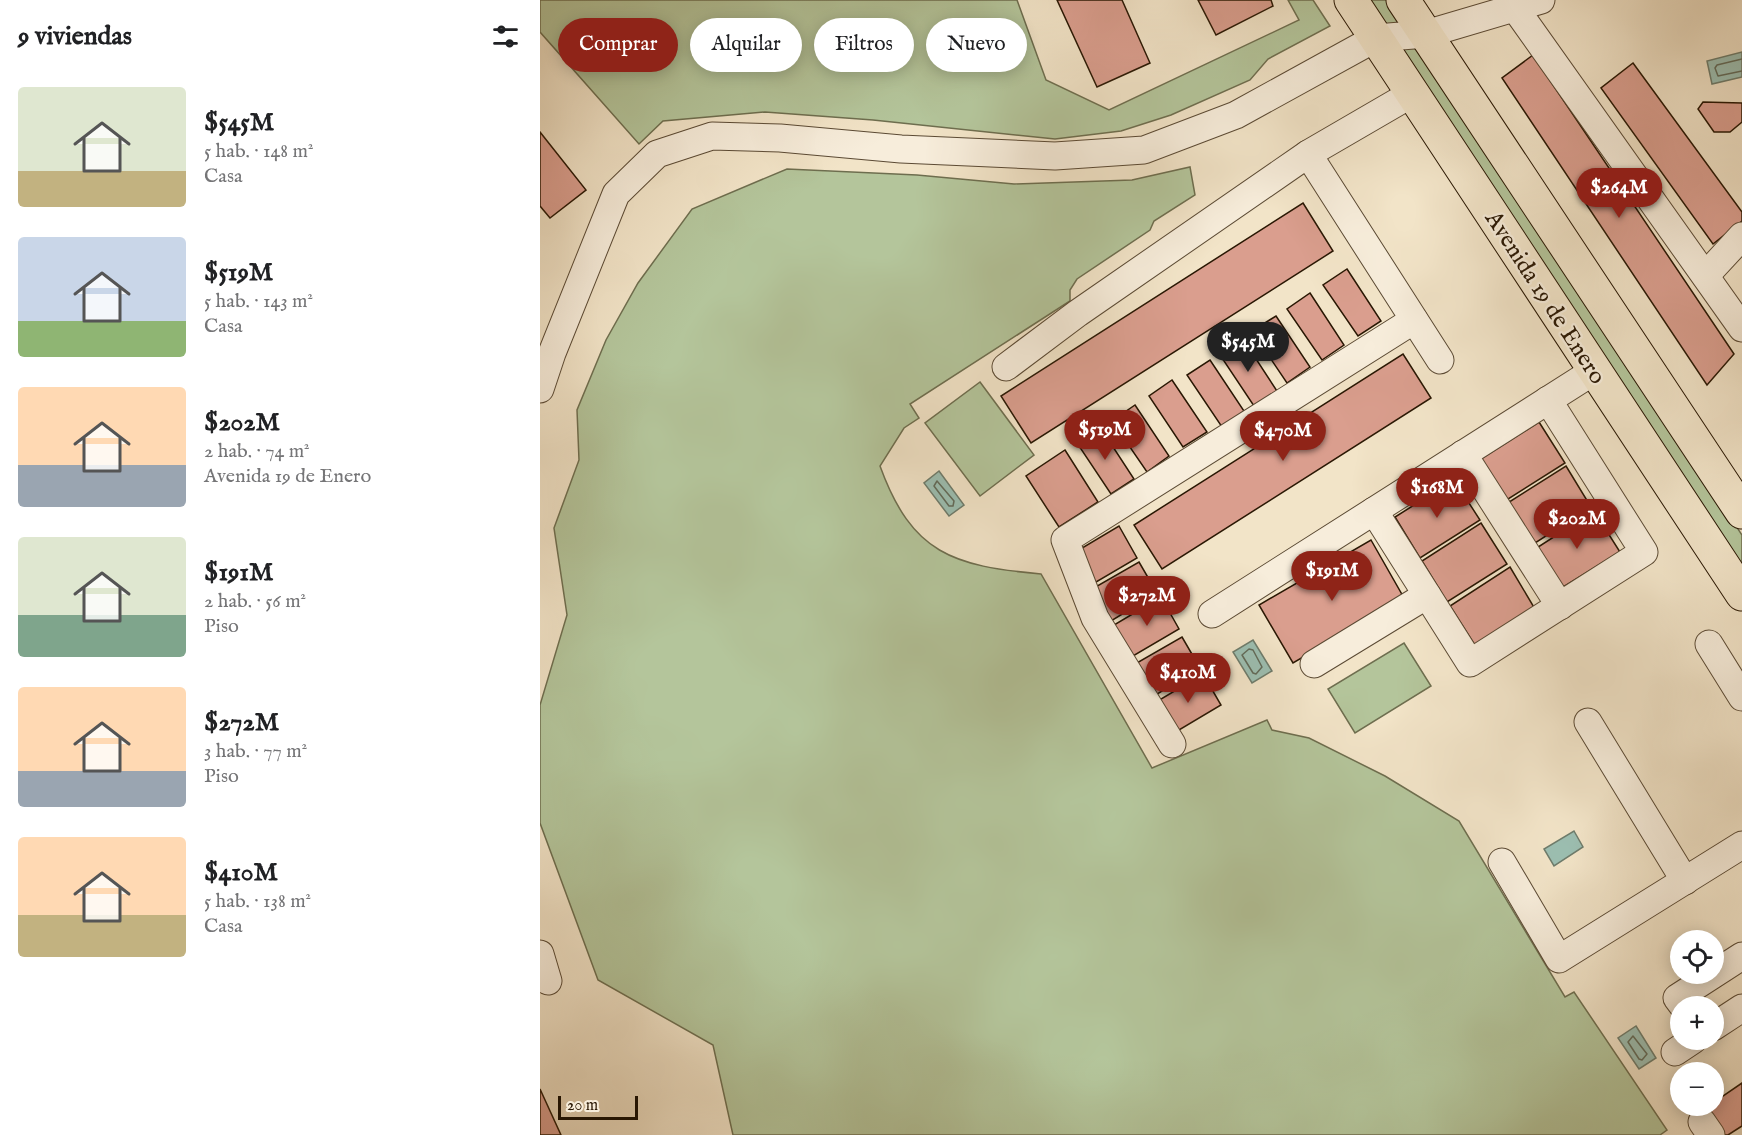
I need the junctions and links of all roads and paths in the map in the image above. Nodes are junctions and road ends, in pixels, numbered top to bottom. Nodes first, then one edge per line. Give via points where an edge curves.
1 (1351, 0) edge
2 (1403, 0) edge
3 (1541, 0) edge
4 (1515, 8) junction
5 (1426, 34) junction
6 (1376, 38) junction
7 (1413, 93) junction
8 (1308, 154) junction
9 (1742, 236) edge
10 (1707, 275) junction
11 (1414, 320) junction
12 (1742, 328) edge
13 (1440, 360) dead end
14 (1006, 367) dead end
15 (1594, 371) junction
16 (540, 389) edge
17 (1548, 400) junction
18 (1464, 454) junction
19 (1374, 511) junction
20 (1742, 512) edge
21 (1742, 594) edge
22 (1427, 595) junction
23 (1560, 606) junction
24 (1212, 614) dead end
25 (1709, 644) dead end
26 (1314, 664) dead end
27 (1742, 697) edge
28 (1588, 722) dead end
29 (1172, 744) dead end
30 (1742, 845) edge
31 (1502, 862) dead end
32 (1685, 881) junction
33 (540, 954) edge
34 (1742, 956) edge
35 (548, 981) dead end
36 (1680, 996) edge
37 (1742, 1008) edge
38 (1724, 1019) edge

1 - 6 main road, Avenida 19 de Enero
2 - 5 main road, Avenida 19 de Enero
3 - 4 street
4 - 5 street
4 - 10 street
5 - 6 street
5 - 20 main road, Avenida 19 de Enero
6 - 7 main road, Avenida 19 de Enero
6 - 16 street via 1236,115 1144,150 1044,156 712,136 657,154 616,194
7 - 8 street
7 - 15 main road, Avenida 19 de Enero
8 - 11 street
8 - 14 street
9 - 10 street
10 - 12 street
11 - 13 street
11 - 29 street via 1065,540 1095,618
15 - 17 street
15 - 21 main road, Avenida 19 de Enero
17 - 18 street
17 - 23 street via 1644,552
18 - 19 street
18 - 23 street
19 - 22 street
19 - 24 street
22 - 23 street via 1470,663
22 - 26 street
25 - 27 street
28 - 32 street
30 - 32 street
31 - 32 street via 1559,959
33 - 35 street
34 - 36 street
37 - 38 street

